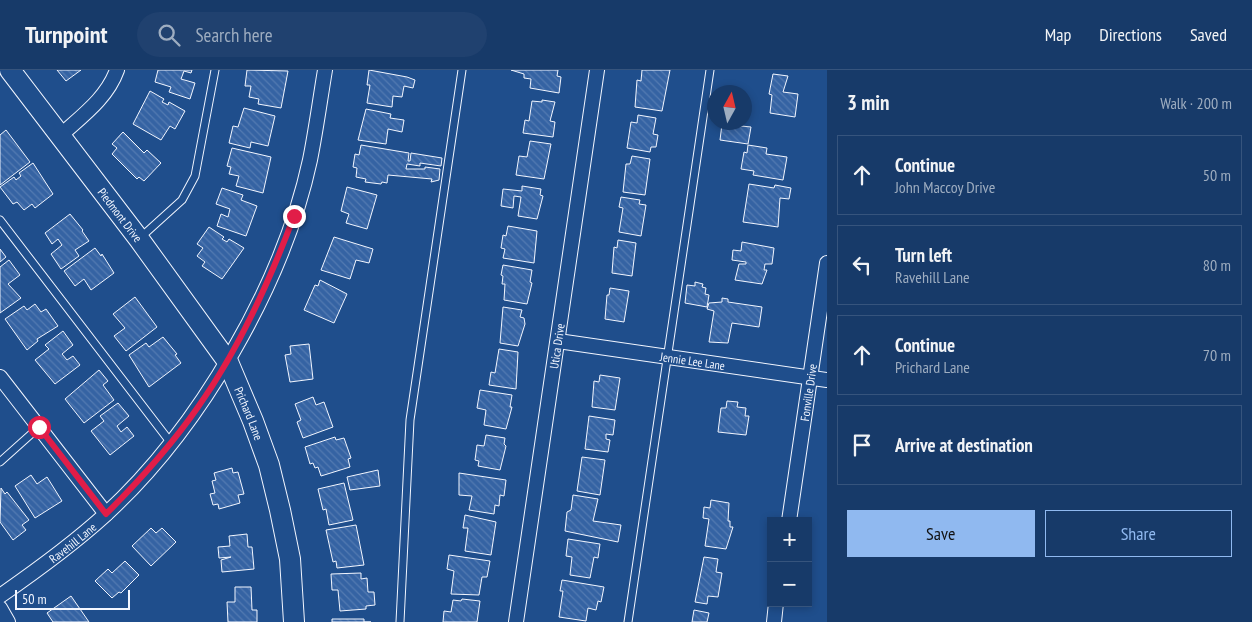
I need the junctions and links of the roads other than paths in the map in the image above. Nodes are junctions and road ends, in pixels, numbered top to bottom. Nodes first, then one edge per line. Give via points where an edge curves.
1 (10, 70) edge
2 (117, 70) edge
3 (215, 70) edge
4 (325, 70) edge
5 (462, 70) edge
6 (597, 70) edge
7 (710, 70) edge
8 (61, 135) junction
9 (0, 220) edge
10 (139, 238) junction
11 (827, 263) edge
12 (558, 341) junction
13 (666, 356) junction
14 (228, 362) junction
15 (0, 377) edge
16 (810, 377) junction
17 (827, 380) edge
18 (39, 427) junction
19 (171, 443) junction
20 (0, 462) edge
21 (106, 514) junction
22 (790, 517) edge
23 (0, 596) edge
24 (776, 607) edge
25 (0, 608) edge
26 (8, 622) edge
27 (294, 622) edge
28 (400, 622) edge
29 (516, 622) edge
30 (628, 622) edge
31 (774, 622) edge

1 - 8 street, Piedmont Drive
2 - 8 street via 98,102
3 - 10 lane via 195,176 182,200
4 - 14 street via 310,160 294,216 277,262
5 - 28 lane via 410,420
6 - 12 street, Utica Drive
7 - 13 lane
8 - 10 street, Piedmont Drive
9 - 19 lane
10 - 14 street, Piedmont Drive
11 - 16 street, Fonville Drive
12 - 13 street, Jennie Lee Lane
12 - 29 street, Utica Drive
13 - 16 street, Jennie Lee Lane
13 - 30 lane
14 - 19 street, Ravehill Lane
14 - 27 street, Prichard Lane via 253,421 278,501 290,559
15 - 18 street
16 - 17 street, Jennie Lee Lane
16 - 22 street, Fonville Drive
18 - 20 lane
18 - 21 street
19 - 21 street, Ravehill Lane
21 - 23 street, Ravehill Lane via 72,544
24 - 31 street
25 - 26 street

